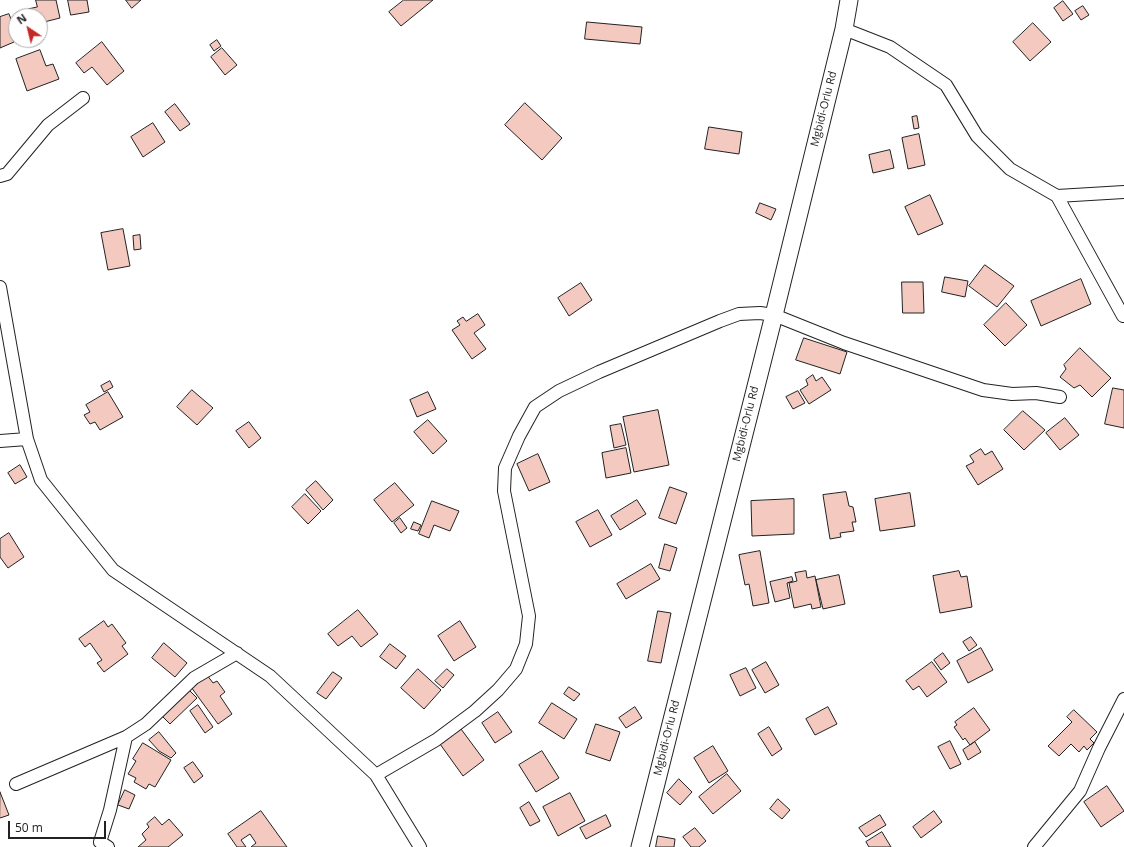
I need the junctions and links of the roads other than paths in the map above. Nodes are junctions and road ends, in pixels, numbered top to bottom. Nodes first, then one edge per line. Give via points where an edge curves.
1 (849, 0) edge
2 (844, 29) junction
3 (83, 98) dead end
4 (0, 176) edge
5 (1124, 192) edge
6 (1057, 196) junction
7 (0, 286) edge
8 (774, 315) junction
9 (1123, 316) dead end
10 (1060, 397) dead end
11 (27, 439) junction
12 (0, 441) edge
13 (236, 653) junction
14 (1124, 699) edge
15 (126, 737) junction
16 (376, 775) junction
17 (16, 784) dead end
18 (108, 847) edge
19 (420, 847) edge
20 (640, 847) edge
21 (1034, 847) edge

1 - 2 main road, Mgbidi-Orlu Rd
2 - 6 street via 890,47 946,85 977,136 1010,170
2 - 8 main road, Mgbidi-Orlu Rd
3 - 4 street via 48,125 7,174
5 - 6 street
6 - 9 street
7 - 11 street
8 - 10 street via 844,343 982,390
8 - 16 street via 739,314 720,321 599,372 559,391 535,407 518,436 505,468 504,491 529,616 526,644 516,669 475,711 436,740
8 - 20 main road, Mgbidi-Orlu Rd
11 - 12 street
11 - 13 street via 41,480 113,570
13 - 15 street via 194,678 146,724
13 - 16 street via 270,676
14 - 21 street via 1080,791
15 - 17 street
15 - 18 street via 110,810 100,842
16 - 19 street

